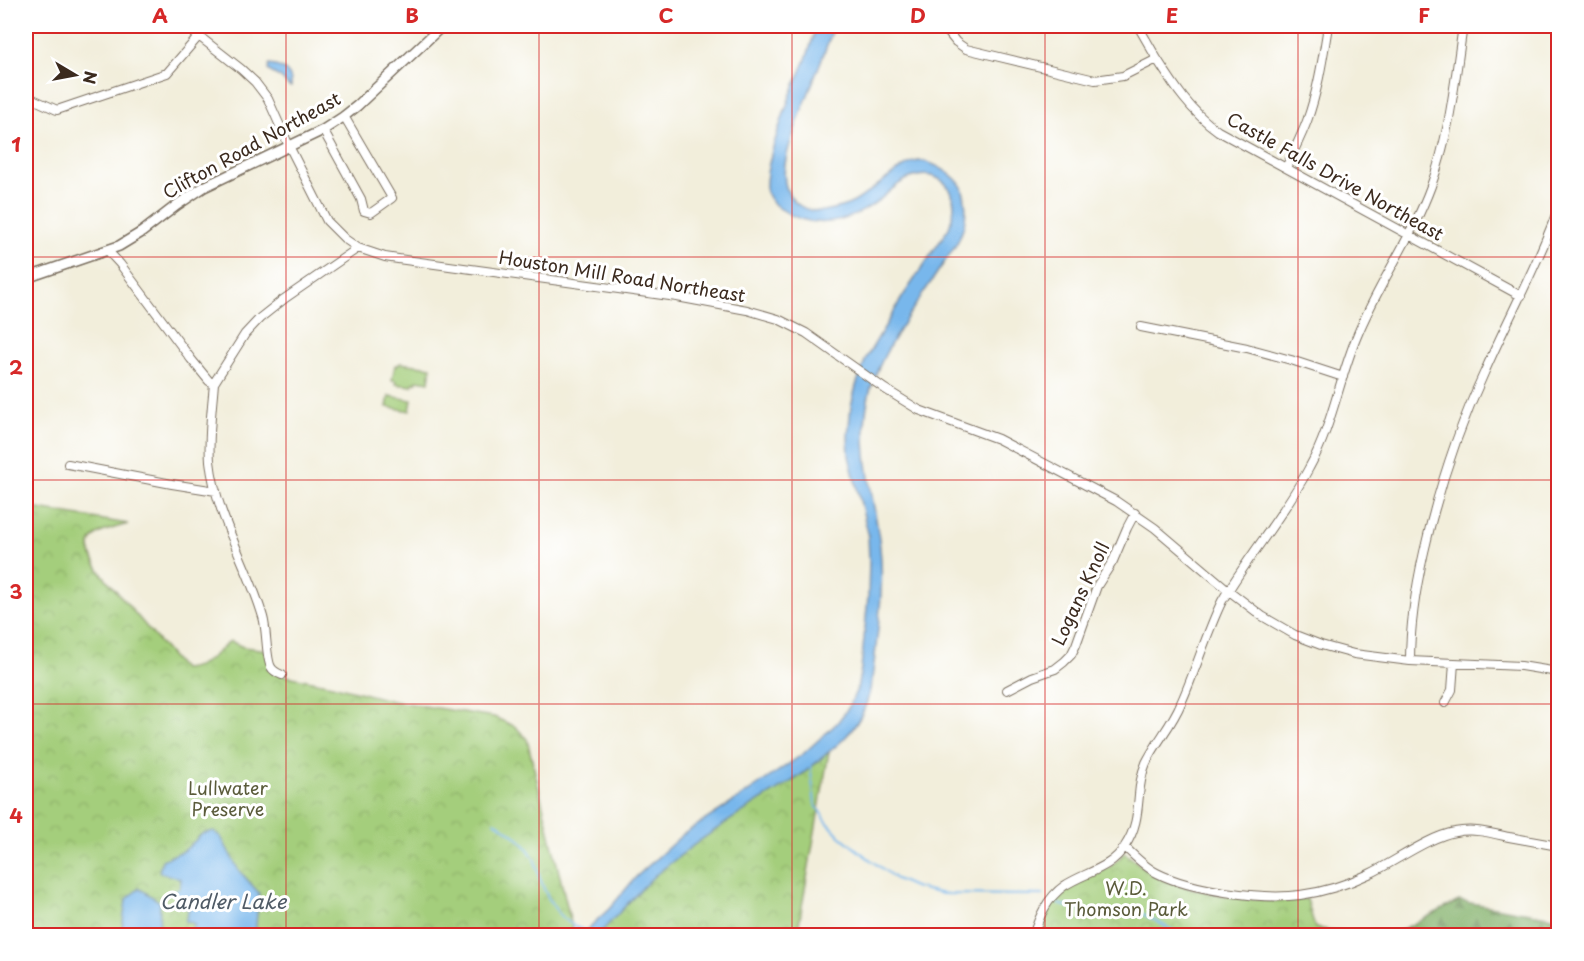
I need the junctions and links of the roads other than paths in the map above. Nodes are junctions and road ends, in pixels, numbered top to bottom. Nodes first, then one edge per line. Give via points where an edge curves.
1 (186, 26) edge
2 (442, 26) edge
3 (943, 26) edge
4 (1138, 26) edge
5 (1328, 26) edge
6 (1464, 26) edge
7 (199, 36) junction
8 (1157, 59) junction
9 (26, 96) edge
10 (344, 116) junction
11 (322, 130) junction
12 (289, 146) junction
13 (1286, 168) junction
14 (1558, 209) edge
15 (1408, 235) junction
16 (358, 248) junction
17 (108, 251) junction
18 (26, 278) edge
19 (1521, 296) junction
20 (1141, 327) dead end
21 (1342, 377) junction
22 (214, 383) junction
23 (68, 464) dead end
24 (216, 492) junction
25 (1135, 513) junction
26 (1228, 590) junction
27 (1410, 661) junction
28 (1454, 663) junction
29 (1558, 672) edge
30 (282, 675) dead end
31 (1007, 690) dead end
32 (1445, 704) dead end
33 (1558, 846) edge
34 (1125, 847) junction
35 (1033, 936) edge

1 - 7 street, Houston Mill Road Northeast
2 - 10 main road, Clifton Road Northeast
3 - 8 street via 966,49 1088,79 1123,76
4 - 8 street, Castle Falls Drive Northeast
5 - 13 street via 1314,99
6 - 15 street via 1439,162
7 - 9 street via 167,73 126,88 57,110
7 - 12 street, Houston Mill Road Northeast via 255,82 273,108
8 - 13 street, Castle Falls Drive Northeast via 1182,98 1208,124
10 - 11 main road, Clifton Road Northeast
10 - 11 street via 392,198 370,213 364,211
11 - 12 main road, Clifton Road Northeast
12 - 16 street, Houston Mill Road Northeast via 327,221
12 - 17 main road, Clifton Road Northeast via 204,187
13 - 15 street, Castle Falls Drive Northeast
14 - 19 street
15 - 19 street, Castle Falls Drive Northeast
15 - 21 street via 1366,314
16 - 22 street via 260,318 245,334
16 - 25 street, Houston Mill Road Northeast via 398,259 677,297 747,310 788,323 919,410 1007,443
17 - 18 main road, Clifton Road Northeast
17 - 22 street
19 - 27 street via 1472,399 1444,477 1419,574
20 - 21 street via 1247,348
21 - 26 street via 1310,467
22 - 24 street via 209,436
23 - 24 street
24 - 30 street via 263,615 270,666
25 - 26 street, Houston Mill Road Northeast
25 - 31 street, Logans Knoll via 1111,565 1098,583 1071,655 1055,669
26 - 27 street, Houston Mill Road Northeast via 1272,622 1307,640 1354,654
26 - 34 street via 1181,705 1146,764 1136,821
27 - 28 street, Houston Mill Road Northeast
28 - 29 street, Houston Mill Road Northeast
28 - 32 street via 1452,690
33 - 34 street via 1485,832 1453,832 1333,888 1274,897 1187,884 1156,872
34 - 35 street via 1108,864 1058,891 1041,914

